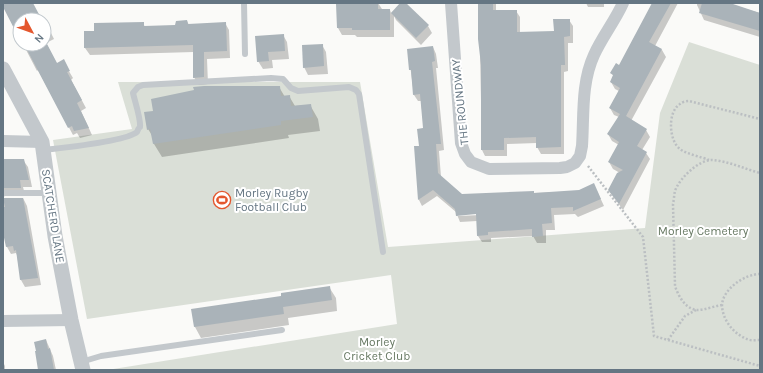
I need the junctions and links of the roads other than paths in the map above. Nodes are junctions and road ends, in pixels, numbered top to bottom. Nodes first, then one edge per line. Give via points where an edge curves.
1 (244, 3) edge
2 (451, 3) edge
3 (623, 3) edge
4 (245, 54) dead end
5 (3, 69) edge
6 (3, 141) edge
7 (42, 146) junction
8 (3, 193) edge
9 (49, 193) junction
10 (383, 252) dead end
11 (71, 320) junction
12 (3, 321) edge
13 (282, 330) dead end
14 (82, 366) edge

1 - 4 lane
2 - 3 street, THE ROUNDWAY via 461,142 472,162 489,170 560,168 575,163 582,146 585,80 594,54
5 - 7 street, SCATCHERD LANE
6 - 7 street
7 - 9 street, SCATCHERD LANE
7 - 10 lane via 86,145 123,138 137,132 140,127 133,94 143,85 271,78 283,79 298,92 349,87 359,94
8 - 9 lane
9 - 11 street, SCATCHERD LANE
11 - 12 street
11 - 14 street, SCATCHERD LANE
13 - 14 lane via 101,356

